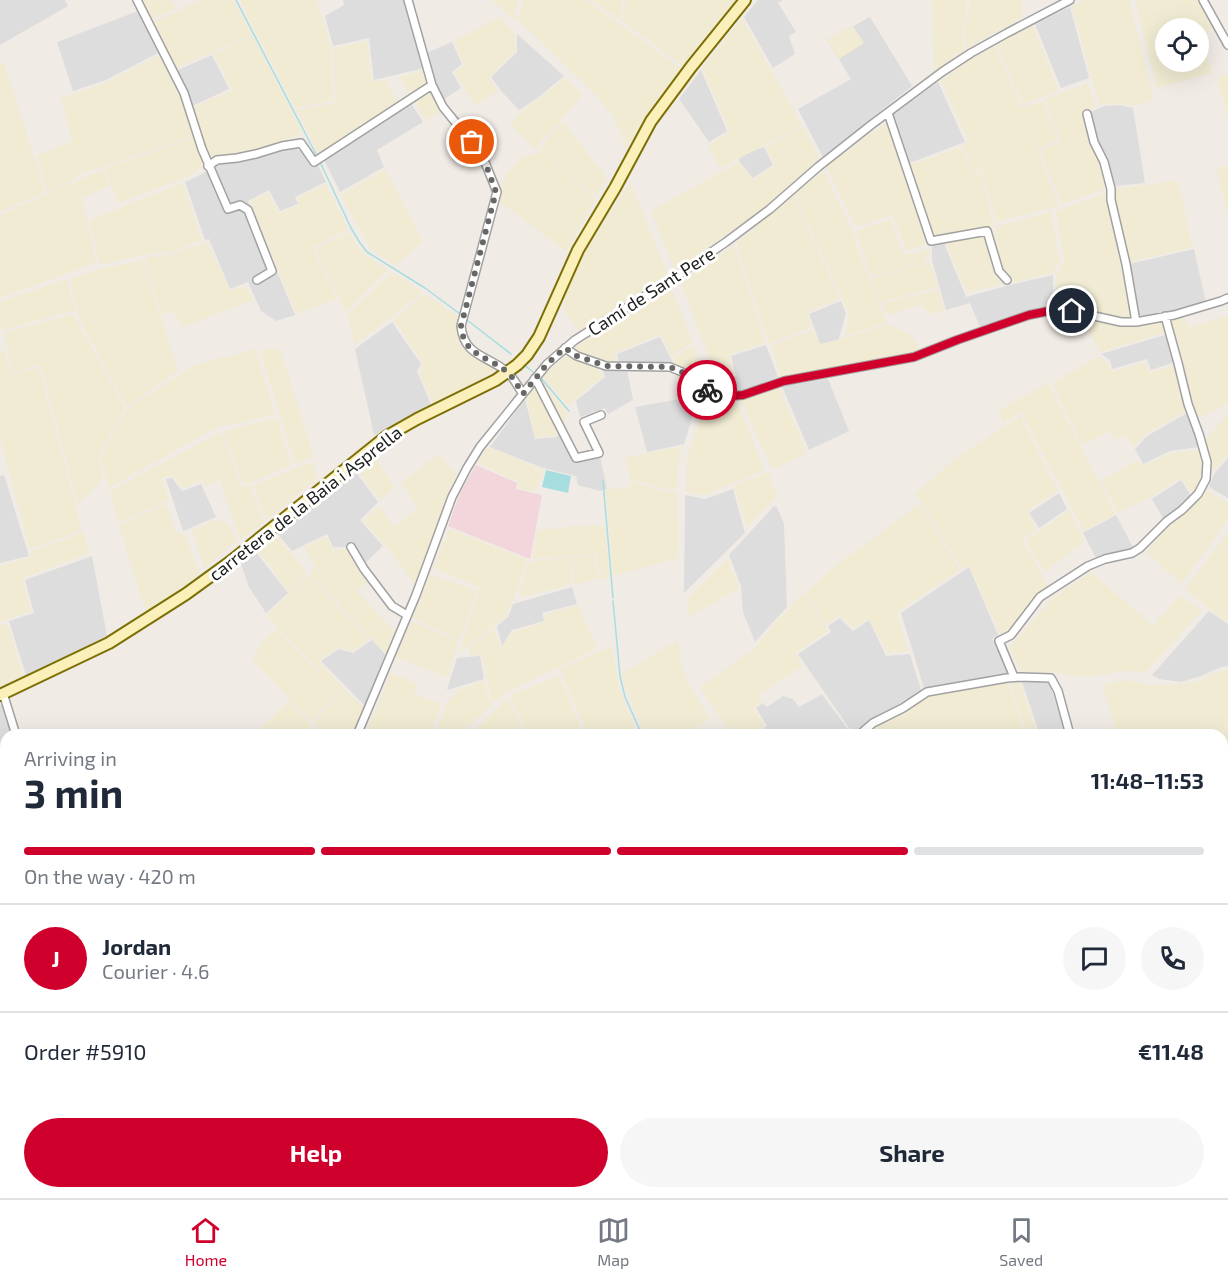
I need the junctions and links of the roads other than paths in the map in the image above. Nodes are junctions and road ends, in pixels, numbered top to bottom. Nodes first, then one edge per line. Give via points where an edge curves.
1 (137, 0) edge
2 (408, 0) edge
3 (745, 0) edge
4 (1070, 0) edge
5 (1203, 0) edge
6 (1228, 45) edge
7 (432, 85) junction
8 (888, 112) junction
9 (1087, 114) dead end
10 (208, 166) junction
11 (257, 279) dead end
12 (1007, 280) dead end
13 (1228, 298) edge
14 (1165, 316) junction
15 (1136, 322) junction
16 (565, 348) junction
17 (508, 372) junction
18 (535, 378) junction
19 (523, 394) junction
20 (601, 415) dead end
21 (351, 547) dead end
22 (407, 615) junction
23 (1014, 677) junction
24 (2, 694) edge
25 (14, 729) edge
26 (360, 729) edge
27 (866, 729) edge
28 (1068, 729) edge

1 - 10 street via 184,93
2 - 7 street
3 - 17 main road, carretera de la Baia i Asprella via 651,121 578,250 539,336 527,355
4 - 8 street, Camí de Sant Pere via 971,53
5 - 6 street
7 - 10 street via 314,162 301,143 217,160
7 - 17 street via 443,107 482,154 496,192 461,326 462,339 468,347
8 - 12 street via 931,241 987,231 999,271
8 - 16 street, Camí de Sant Pere via 726,242
9 - 15 street via 1112,189
10 - 11 street via 228,209 240,205 248,210 272,271
13 - 14 street
14 - 15 street
14 - 23 street via 1207,462 1206,479 1198,494 1140,548 1088,566 1040,597 1011,634 999,641
15 - 16 street via 1049,311 914,357 784,381 730,396 703,388 670,367 606,366
16 - 18 street, Camí de Sant Pere
17 - 19 street
17 - 24 main road, carretera de la Baia i Asprella via 387,436 230,562 109,643
18 - 19 street, Camí de Sant Pere
18 - 20 street via 576,458 599,453 584,422
19 - 22 street, Camí de Sant Pere via 467,468
21 - 22 street via 392,606
22 - 26 street, Camí de Sant Pere
23 - 27 street via 927,692
23 - 28 street via 1051,678
24 - 25 street

